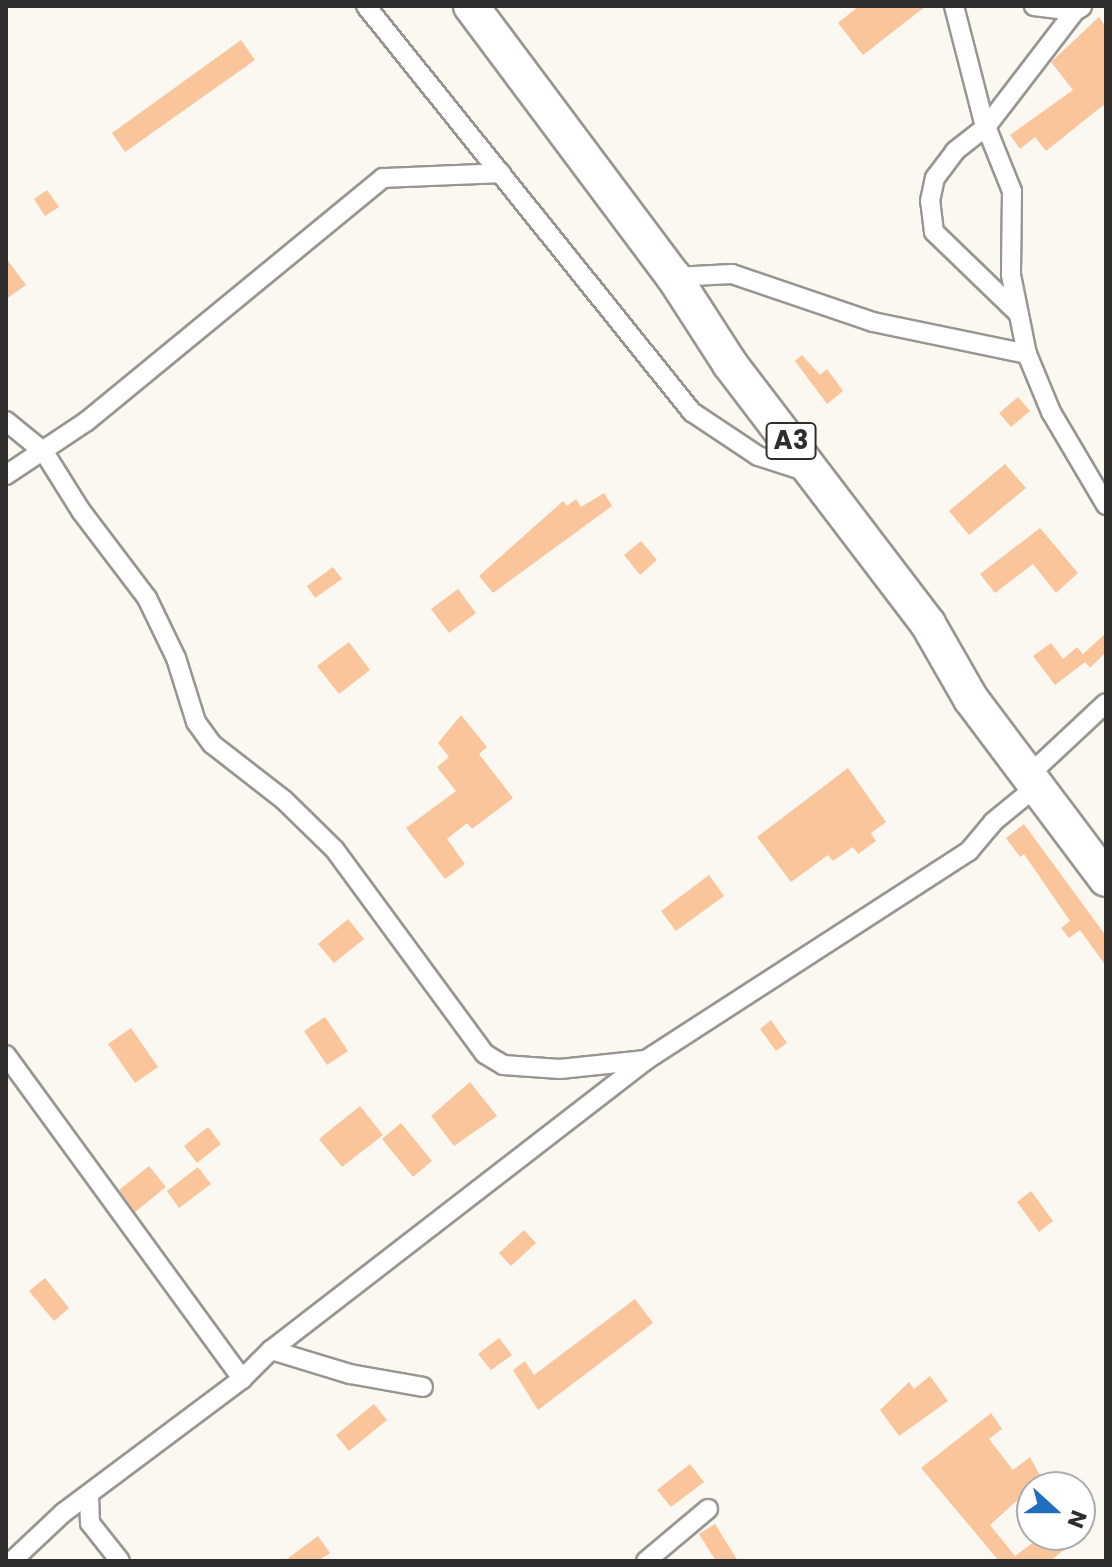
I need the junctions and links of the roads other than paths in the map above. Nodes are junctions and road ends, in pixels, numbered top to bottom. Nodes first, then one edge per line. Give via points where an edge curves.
1 (366, 6) edge
2 (471, 6) edge
3 (954, 6) edge
4 (1034, 6) edge
5 (1079, 8) edge
6 (986, 127) junction
7 (501, 173) junction
8 (674, 277) junction
9 (1019, 314) junction
10 (1027, 354) junction
11 (6, 421) edge
12 (44, 452) junction
13 (6, 475) edge
14 (817, 475) junction
15 (1106, 505) edge
16 (1106, 703) edge
17 (1033, 780) junction
18 (1106, 879) edge
19 (6, 1055) edge
20 (646, 1060) junction
21 (271, 1350) junction
22 (242, 1379) junction
23 (423, 1387) dead end
24 (89, 1495) junction
25 (708, 1509) dead end
26 (12, 1561) edge
27 (120, 1561) edge
28 (646, 1561) edge

1 - 7 street
2 - 8 highway, A3
3 - 6 street
4 - 5 street
5 - 6 street via 1047,40
6 - 9 street via 1012,191 1011,275
6 - 9 street via 955,151 935,178 930,201 934,232
7 - 12 street via 383,178
7 - 14 street via 692,412 758,456
8 - 10 street via 732,274 873,322
8 - 14 highway, A3 via 730,364
9 - 10 street
10 - 15 street via 1051,412
11 - 12 street
12 - 13 street
12 - 20 street via 147,598 176,658 196,722 212,744 284,800 335,850 485,1054 503,1065 560,1069
14 - 17 highway, A3 via 928,624 971,699
16 - 17 street
17 - 18 highway, A3
17 - 20 street via 969,851
19 - 22 street
20 - 21 street
21 - 22 street
21 - 23 street via 350,1374
22 - 24 street
24 - 26 street
24 - 27 street via 90,1523
25 - 28 street

